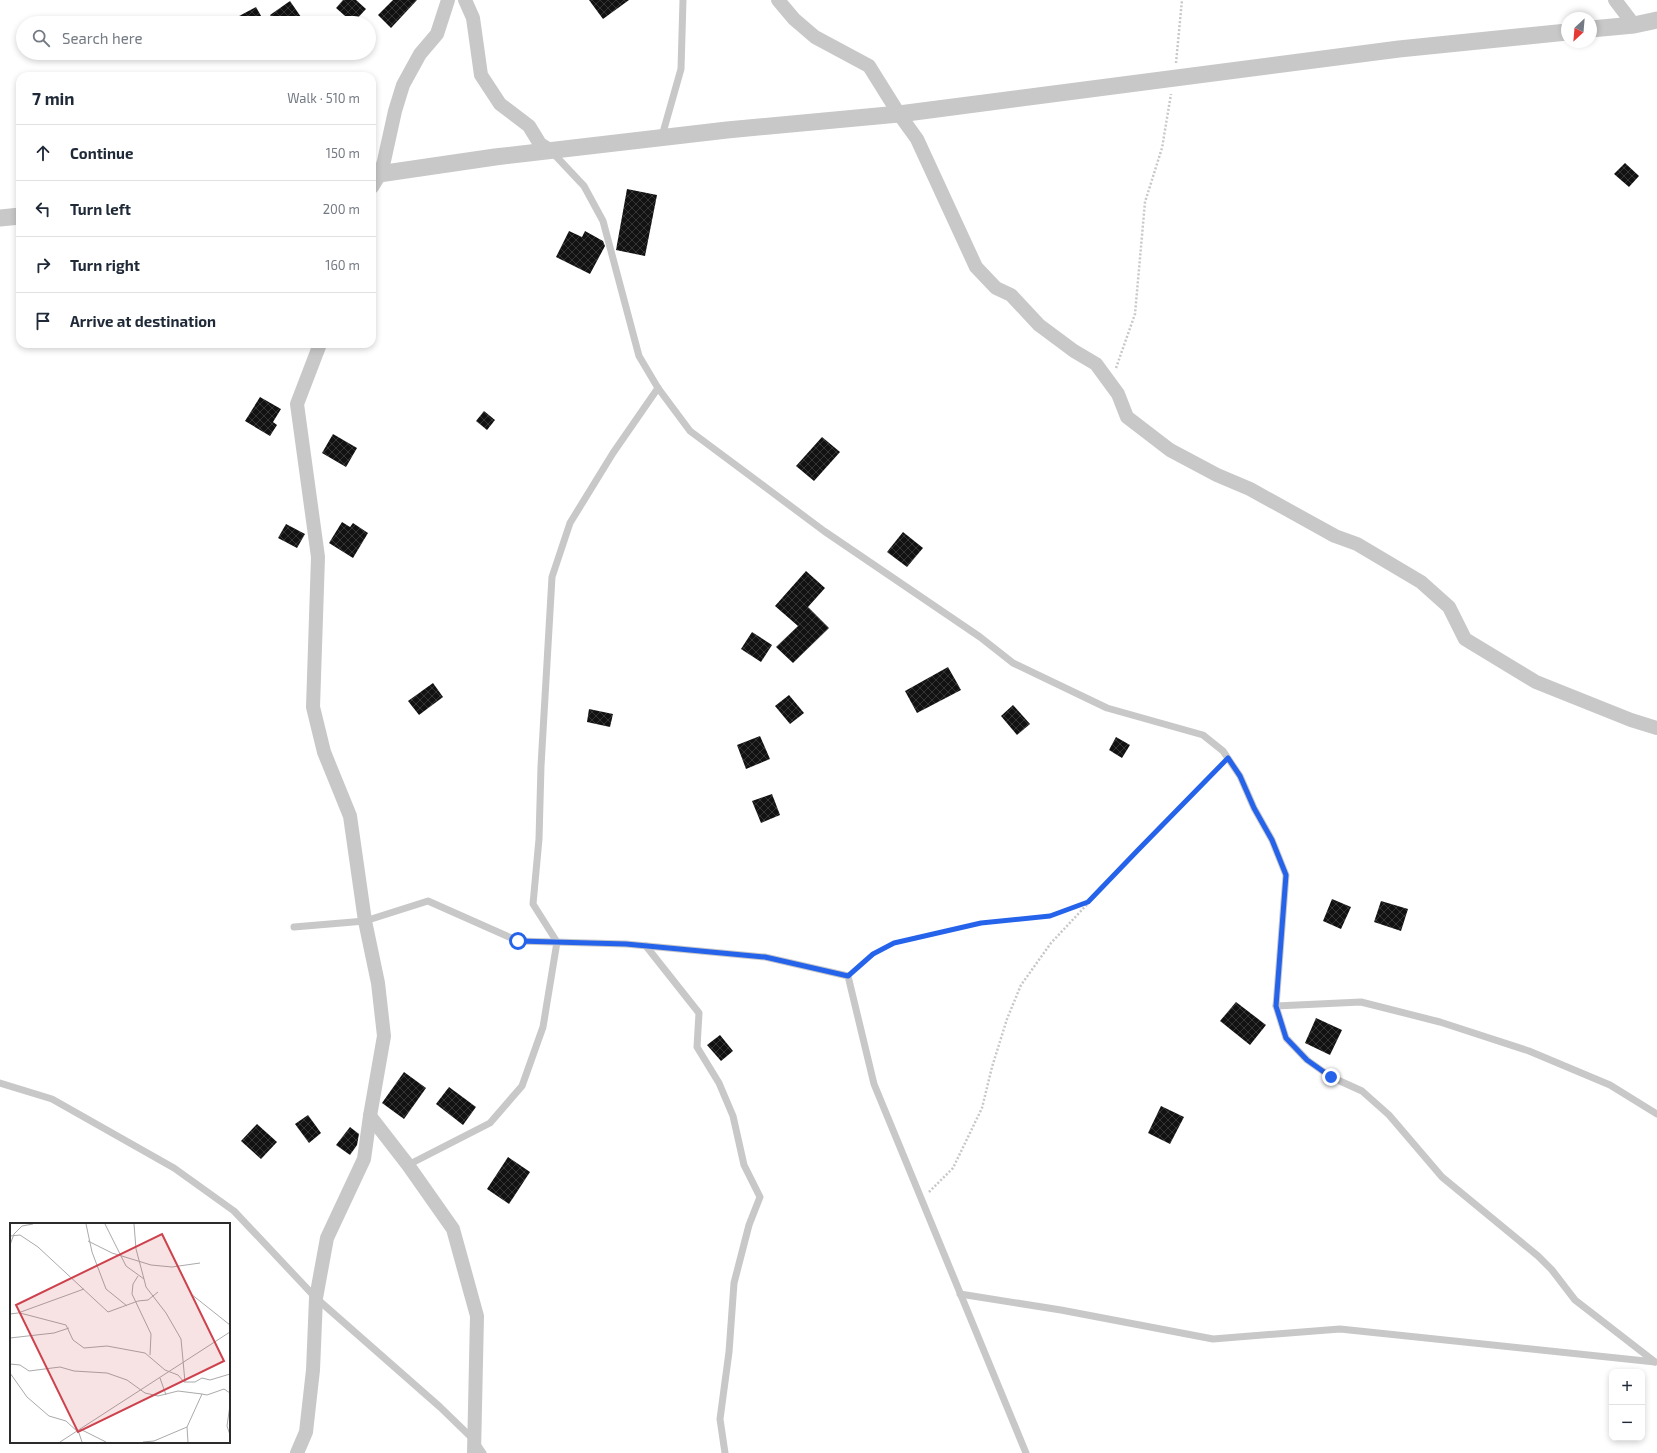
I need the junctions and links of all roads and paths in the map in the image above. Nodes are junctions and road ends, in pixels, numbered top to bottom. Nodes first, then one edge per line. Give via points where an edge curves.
1 (448, 0) edge
2 (465, 0) edge
3 (684, 0) edge
4 (778, 0) edge
5 (1182, 0) edge
6 (1615, 0) edge
7 (1657, 20) edge
8 (1634, 25) junction
9 (1597, 28) edge
10 (1561, 33) edge
11 (1174, 78) junction
12 (899, 114) junction
13 (662, 138) junction
14 (550, 151) junction
15 (376, 175) edge
16 (376, 179) edge
17 (16, 216) edge
18 (0, 218) edge
19 (319, 348) edge
20 (1110, 383) junction
21 (658, 388) junction
22 (1657, 728) edge
23 (1228, 758) junction
24 (1088, 902) junction
25 (365, 921) junction
26 (294, 927) dead end
27 (557, 942) junction
28 (646, 946) junction
29 (848, 976) junction
30 (1276, 1006) junction
31 (0, 1083) edge
32 (1657, 1114) edge
33 (370, 1116) junction
34 (408, 1165) junction
35 (921, 1199) junction
36 (960, 1294) junction
37 (316, 1298) junction
38 (1656, 1362) edge
39 (474, 1447) edge
40 (297, 1453) edge
41 (483, 1453) edge
42 (725, 1453) edge
43 (1026, 1453) edge

1 - 15 street via 437,34 420,54 403,85 384,161
2 - 14 street via 473,18 481,75 500,104 529,126 540,144
3 - 13 lane via 681,69
4 - 12 street via 794,20 815,37 869,66
5 - 11 path
6 - 8 street
7 - 8 street
8 - 9 street
10 - 11 street via 1399,49
11 - 12 street
11 - 20 path via 1162,148 1145,202 1135,314
12 - 13 street
12 - 20 street via 917,139 976,267 996,288 1011,295 1039,325 1096,364
13 - 14 street
14 - 16 street via 453,162
14 - 21 lane via 584,186 603,221 639,356
17 - 18 street
19 - 25 street via 298,404 318,557 313,707 324,752 350,816
20 - 22 street via 1118,394 1127,417 1170,450 1335,536 1357,544 1422,582 1449,607 1465,639 1536,682
21 - 23 lane via 690,431 824,531 980,637 1013,663 1107,708 1203,735
21 - 27 lane via 613,453 570,523 552,577 539,839 533,904
23 - 24 path
23 - 30 lane via 1240,776 1272,840 1286,875
24 - 29 path via 1050,916 981,923 894,943 873,954
24 - 35 path via 1051,943 1021,985 1007,1019 982,1108 953,1168
25 - 26 lane
25 - 27 lane via 428,901 518,941
25 - 33 street via 378,983 384,1036
27 - 28 lane
27 - 34 lane via 543,1026 522,1086 490,1123
28 - 29 lane via 765,957
28 - 42 lane via 699,1013 697,1047 719,1083 733,1116 744,1165 760,1197 749,1225 734,1283 729,1352 720,1419
29 - 35 lane via 874,1084
30 - 32 lane via 1361,1002 1440,1022 1529,1052 1602,1082
30 - 38 lane via 1286,1038 1307,1060 1331,1077 1362,1091 1389,1115 1442,1177 1538,1256 1575,1300
31 - 37 lane via 52,1099 174,1168 234,1211
33 - 34 street
33 - 37 street via 364,1159 327,1238
34 - 39 street via 453,1229 477,1316
35 - 36 lane
36 - 38 lane via 1213,1339 1340,1328
36 - 43 lane
37 - 39 lane via 440,1407
37 - 40 street via 313,1370 306,1432
39 - 41 lane

